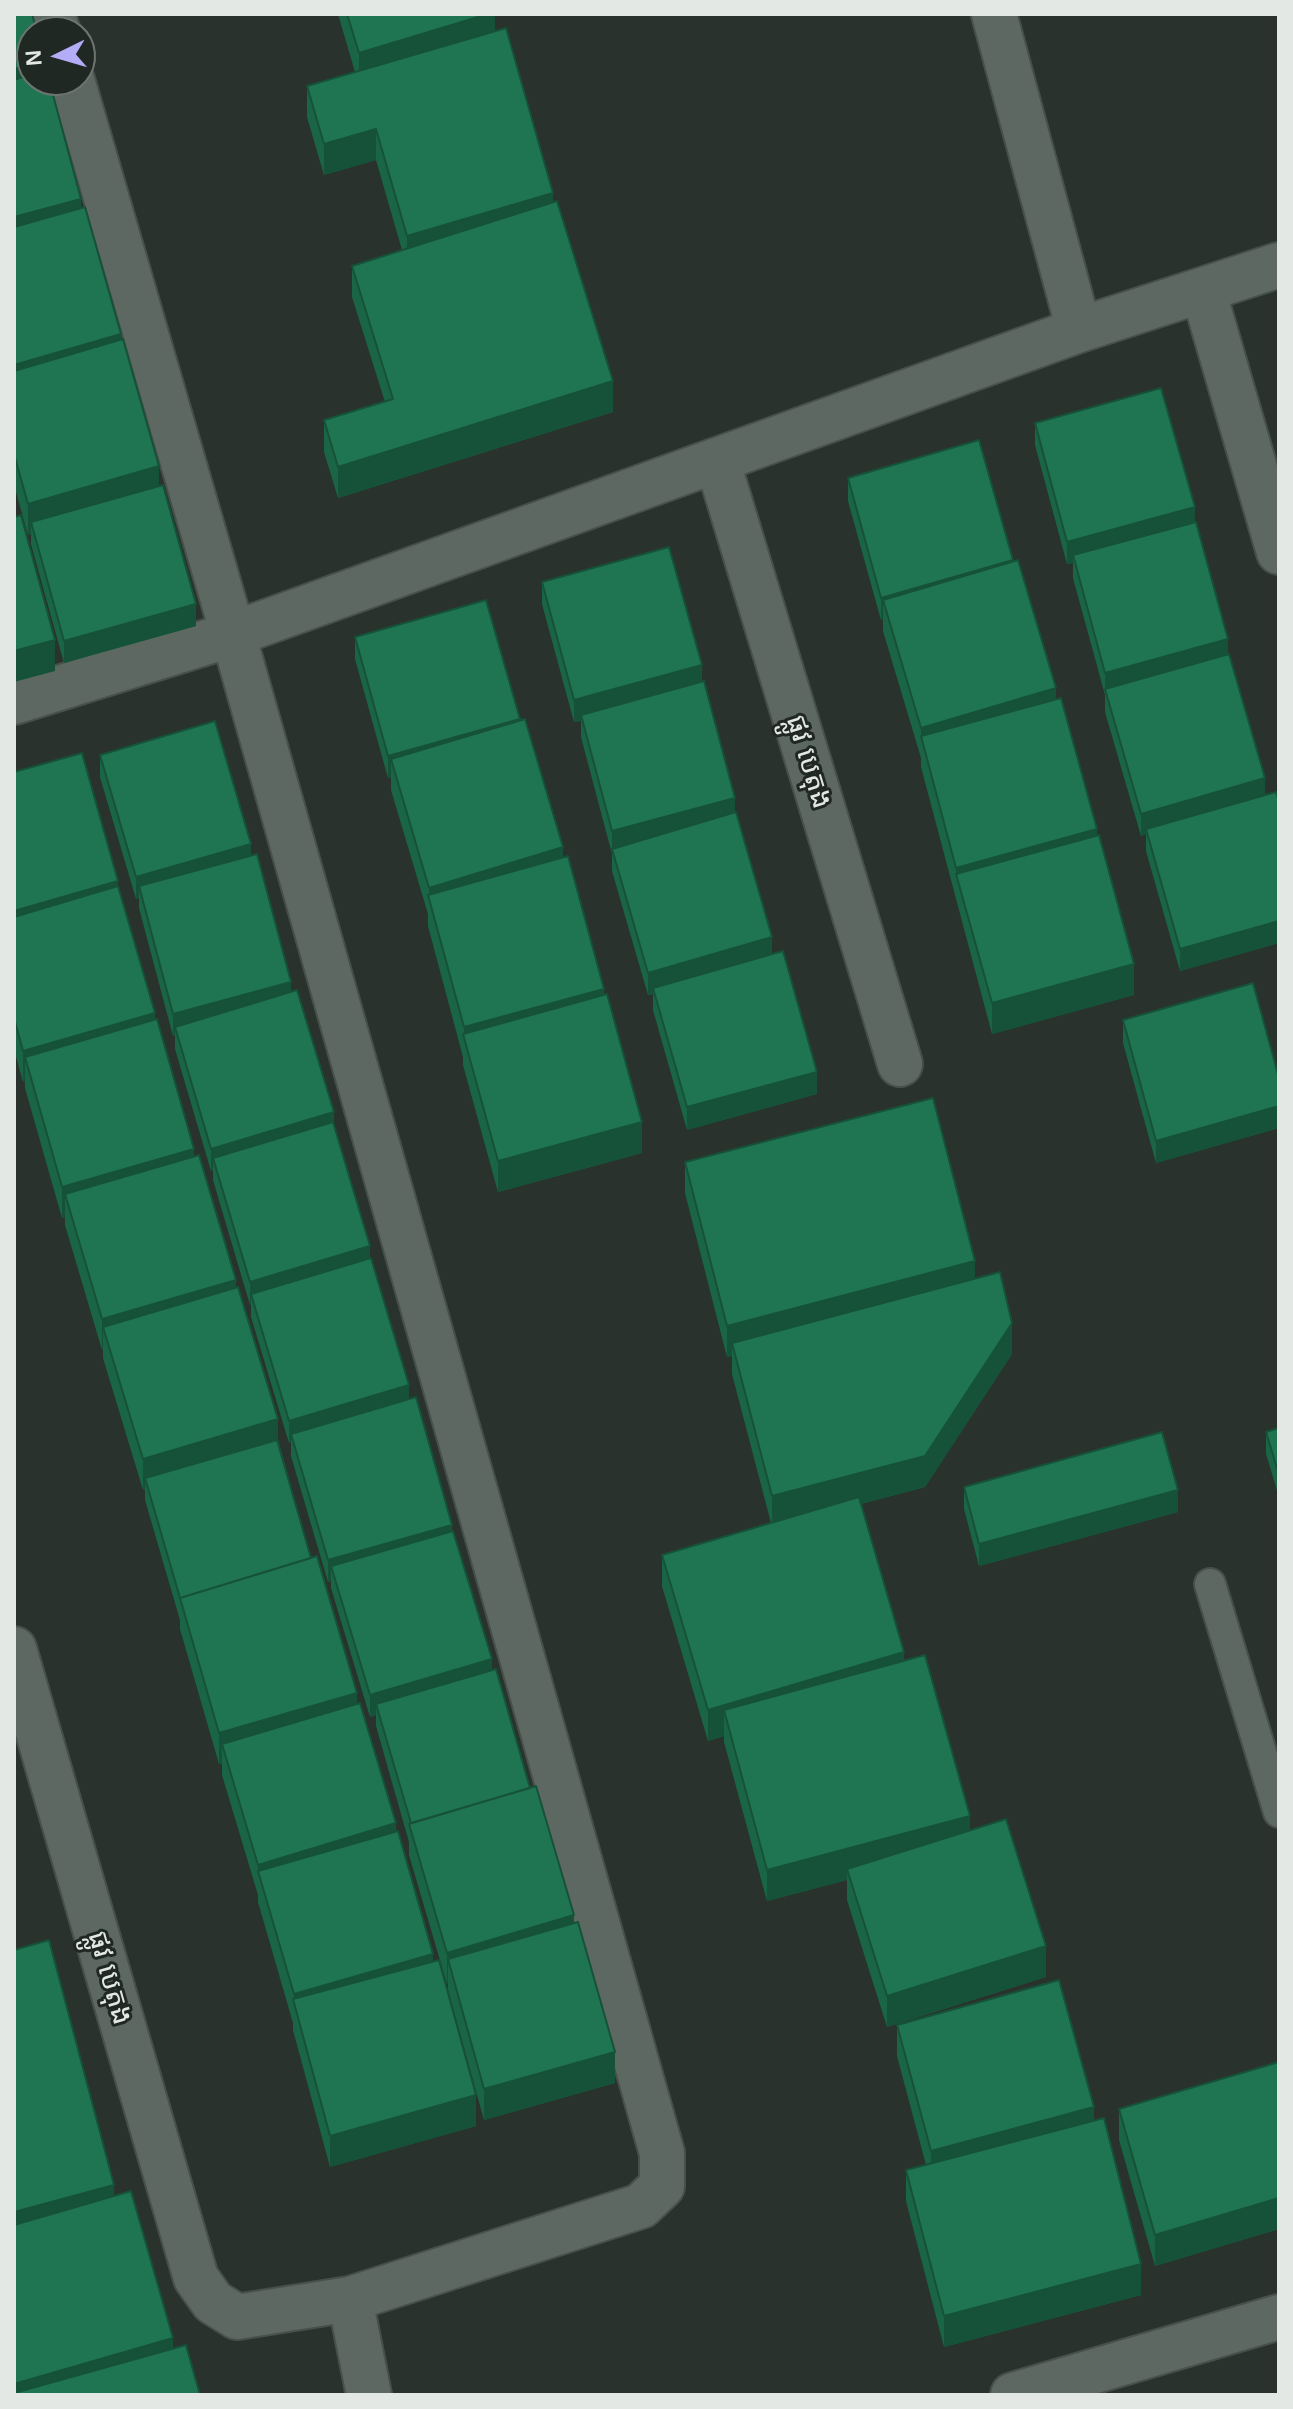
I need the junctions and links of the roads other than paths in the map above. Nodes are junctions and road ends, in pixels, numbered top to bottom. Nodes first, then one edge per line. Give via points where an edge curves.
1 (994, 14) edge
2 (77, 96) edge
3 (1279, 265) edge
4 (1203, 290) junction
5 (1079, 330) junction
6 (717, 460) junction
7 (1279, 552) edge
8 (233, 634) junction
9 (14, 702) edge
10 (900, 1064) dead end
11 (1210, 1584) dead end
12 (14, 1649) edge
13 (1279, 1812) edge
14 (350, 2299) junction
15 (1279, 2317) edge
16 (369, 2395) edge
17 (1013, 2395) edge

1 - 5 street
2 - 8 street
3 - 4 street
4 - 5 street
4 - 7 street
5 - 6 street
6 - 8 street
6 - 10 street, ផ្លូវ បេតុង
8 - 9 street
8 - 14 street via 662,2153 662,2186 641,2206
11 - 13 lane
12 - 14 street, ផ្លូវ បេតុង via 196,2278 213,2302 237,2317
14 - 16 street
15 - 17 street

